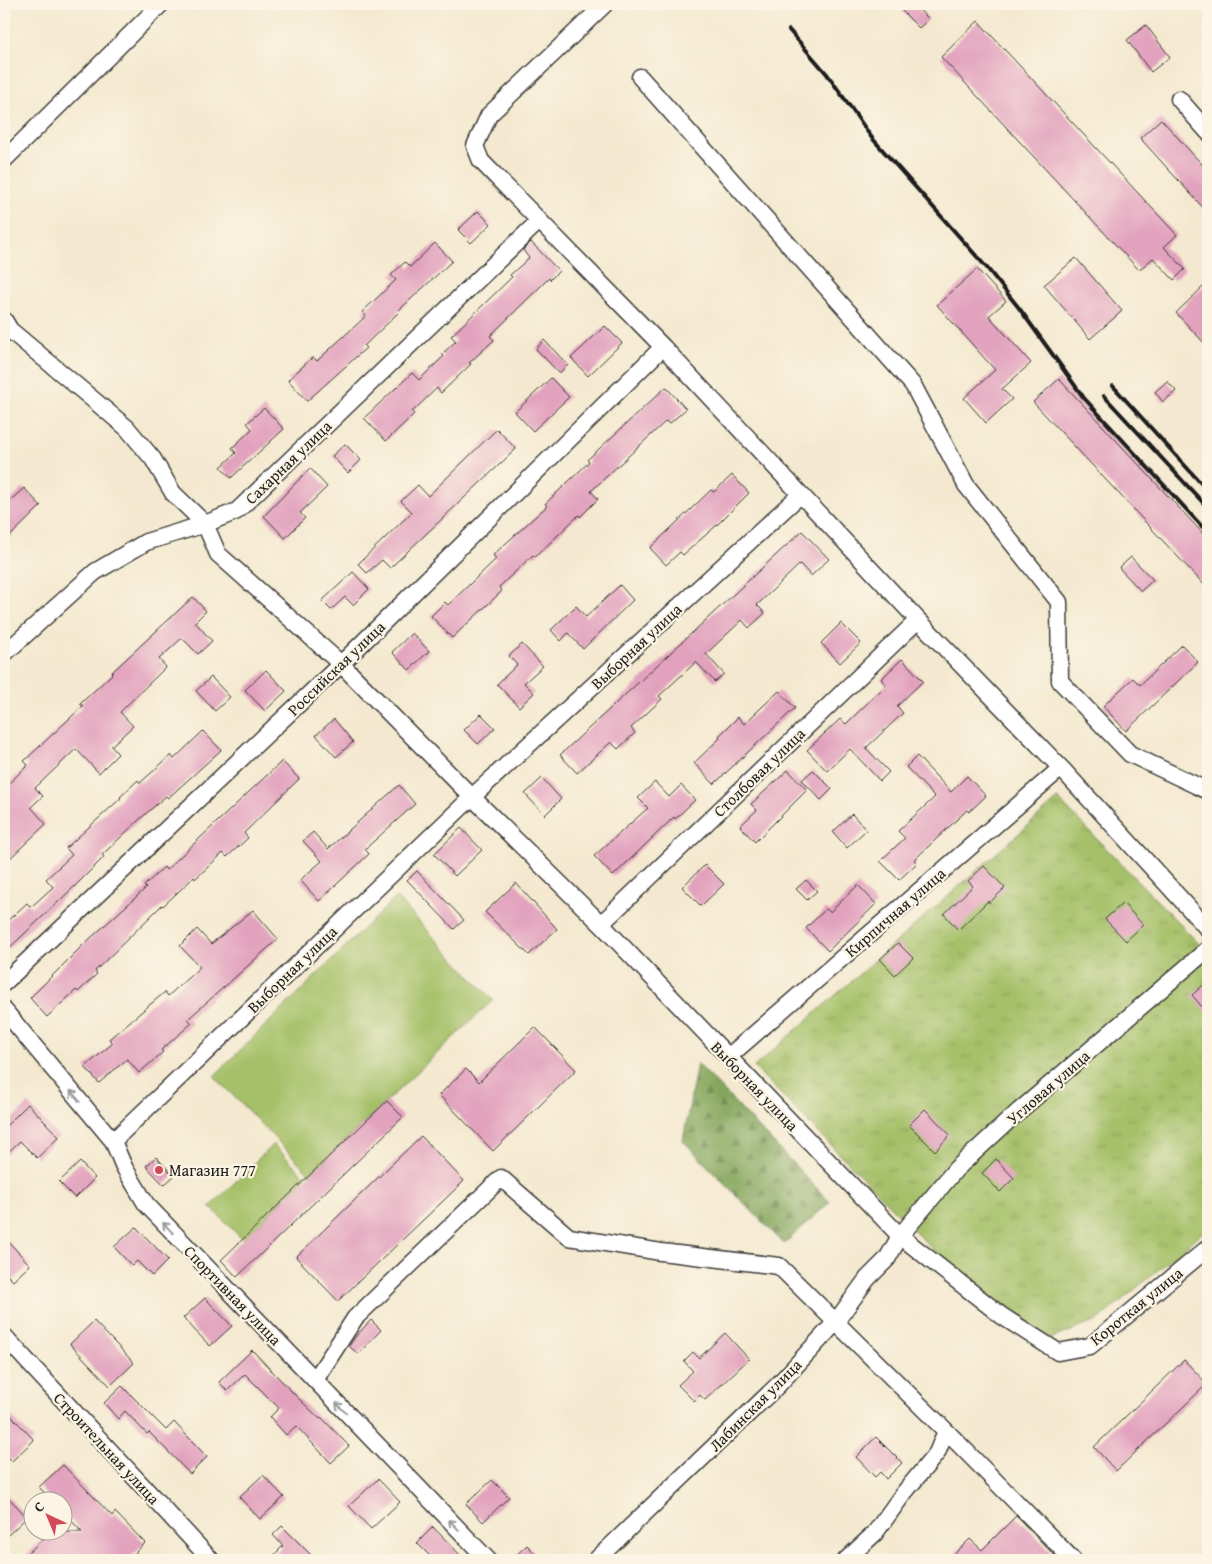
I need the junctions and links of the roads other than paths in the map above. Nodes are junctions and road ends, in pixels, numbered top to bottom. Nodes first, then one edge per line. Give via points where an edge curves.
1 (161, 4) edge
2 (605, 4) edge
3 (640, 77) dead end
4 (1180, 98) dead end
5 (1208, 132) edge
6 (4, 160) edge
7 (540, 221) junction
8 (6, 328) edge
9 (663, 347) junction
10 (800, 495) junction
11 (205, 524) junction
12 (918, 620) junction
13 (4, 654) edge
14 (341, 664) junction
15 (1061, 768) junction
16 (1208, 791) edge
17 (472, 797) junction
18 (601, 924) junction
19 (1208, 929) edge
20 (1208, 949) edge
21 (4, 983) edge
22 (4, 1010) edge
23 (728, 1057) junction
24 (113, 1142) junction
25 (900, 1236) junction
26 (1208, 1248) edge
27 (835, 1323) junction
28 (4, 1336) edge
29 (1058, 1352) joint
30 (315, 1380) junction
31 (946, 1431) junction
32 (211, 1560) edge
33 (488, 1560) edge
34 (596, 1560) edge
35 (846, 1560) edge
36 (1073, 1560) edge

1 - 6 street
2 - 7 street via 489,115 475,146 481,161
3 - 16 street via 913,385 966,485 1059,602 1060,681 1130,754
4 - 5 street
7 - 9 street
7 - 11 street, Сахарная улица via 237,511
8 - 11 street via 127,428 153,459 173,493
9 - 10 street
9 - 14 street, Российская улица
10 - 12 street
10 - 17 street, Выборная улица
11 - 13 street, Сахарная улица via 146,542 95,572
11 - 14 street, Выборная улица via 218,554
12 - 15 street
12 - 18 street, Столбовая улица
14 - 17 street, Выборная улица
14 - 21 street, Российская улица
15 - 19 street
15 - 23 street, Кирпичная улица
17 - 18 street, Выборная улица
17 - 24 street, Выборная улица
18 - 23 street, Выборная улица
20 - 25 street, Угловая улица via 956,1168
24 -> 22 street, Спортивная улица
23 - 25 street, Выборная улица
30 -> 24 street, Спортивная улица via 146,1204
25 - 27 street, Лабинская улица via 887,1259 867,1279
25 - 29 street, Выборная улица via 1002,1316
26 - 29 street, Короткая улица via 1090,1346
27 - 30 street via 779,1266 569,1237 501,1178 355,1318
27 - 31 street
27 - 34 street, Лабинская улица via 777,1386
28 - 32 street, Строительная улица
33 -> 30 street, Спортивная улица
31 - 35 street via 937,1453 874,1533
31 - 36 street

